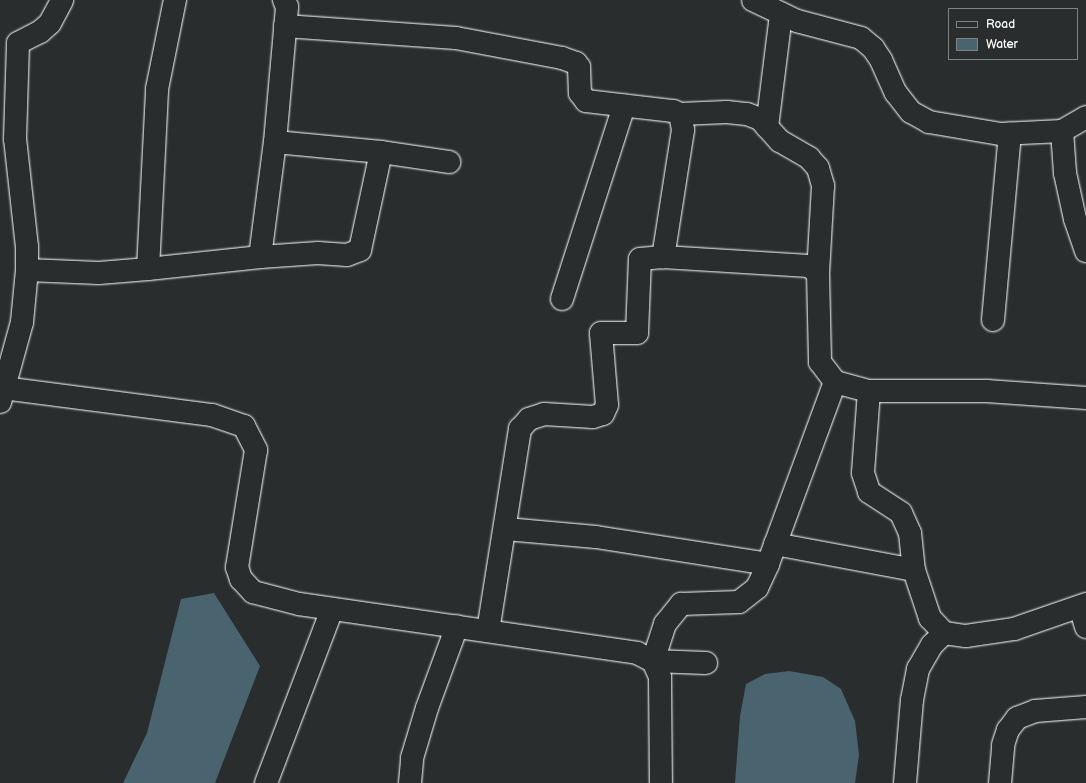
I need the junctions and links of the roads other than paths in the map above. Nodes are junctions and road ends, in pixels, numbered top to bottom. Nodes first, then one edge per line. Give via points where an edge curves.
1 (62, 0) edge
2 (175, 0) edge
3 (753, 0) edge
4 (288, 8) edge
5 (781, 14) junction
6 (624, 106) junction
7 (680, 114) junction
8 (1086, 117) edge
9 (767, 127) junction
10 (1062, 131) junction
11 (1010, 134) junction
12 (275, 142) junction
13 (381, 152) junction
14 (449, 162) dead end
15 (1086, 251) edge
16 (260, 257) junction
17 (663, 257) junction
18 (148, 269) junction
19 (27, 270) junction
20 (818, 274) junction
21 (562, 300) dead end
22 (994, 320) dead end
23 (8, 341) edge
24 (835, 382) junction
25 (869, 391) junction
26 (2, 396) edge
27 (1086, 398) edge
28 (506, 529) junction
29 (775, 544) junction
30 (768, 564) junction
31 (914, 570) junction
32 (332, 609) junction
33 (1084, 613) edge
34 (457, 626) junction
35 (488, 631) junction
36 (944, 633) junction
37 (653, 661) junction
38 (706, 663) dead end
39 (1086, 707) edge
40 (266, 783) edge
41 (410, 783) edge
42 (661, 783) edge
43 (905, 783) edge
44 (1000, 783) edge

1 - 19 street via 50,23 40,32 18,43 15,139 27,247
2 - 18 street via 157,89
3 - 5 street
4 - 6 street via 576,62 579,67 580,93 586,101
4 - 12 street
5 - 9 street
5 - 11 street via 797,21 861,38 873,48 896,93 910,112 928,122
6 - 7 street
6 - 21 street
7 - 9 street via 747,114 760,120
7 - 17 street via 684,130
8 - 10 street
9 - 20 street via 780,141 809,158 818,168 823,186
10 - 11 street
10 - 15 street via 1065,173 1075,219
11 - 22 street
12 - 13 street
12 - 16 street
13 - 14 street
13 - 16 street via 360,250 347,256 318,253
16 - 18 street
17 - 20 street via 809,266
17 - 28 street via 640,259 637,333 601,333 607,405 603,414 593,417 544,414 529,419 520,429
18 - 19 street via 99,273
19 - 23 street via 25,303
20 - 24 street via 820,362
23 - 26 street
24 - 25 street
24 - 29 street
25 - 27 street via 987,391
25 - 31 street via 863,473 869,492 902,513 910,533
26 - 32 street via 212,415 244,426 256,450 237,567 241,579 253,592 299,604
28 - 30 street via 596,537
28 - 35 street
29 - 30 street
29 - 31 street
30 - 37 street via 757,588 739,602 681,604 665,624
31 - 36 street via 930,618
32 - 34 street
32 - 40 street
33 - 36 street via 1014,629 966,636
34 - 35 street
34 - 41 street via 412,758
35 - 37 street via 637,653
36 - 43 street via 932,645 918,668 912,700
37 - 38 street
37 - 42 street via 660,677
39 - 44 street via 1035,712 1017,718 1008,730 1003,745

